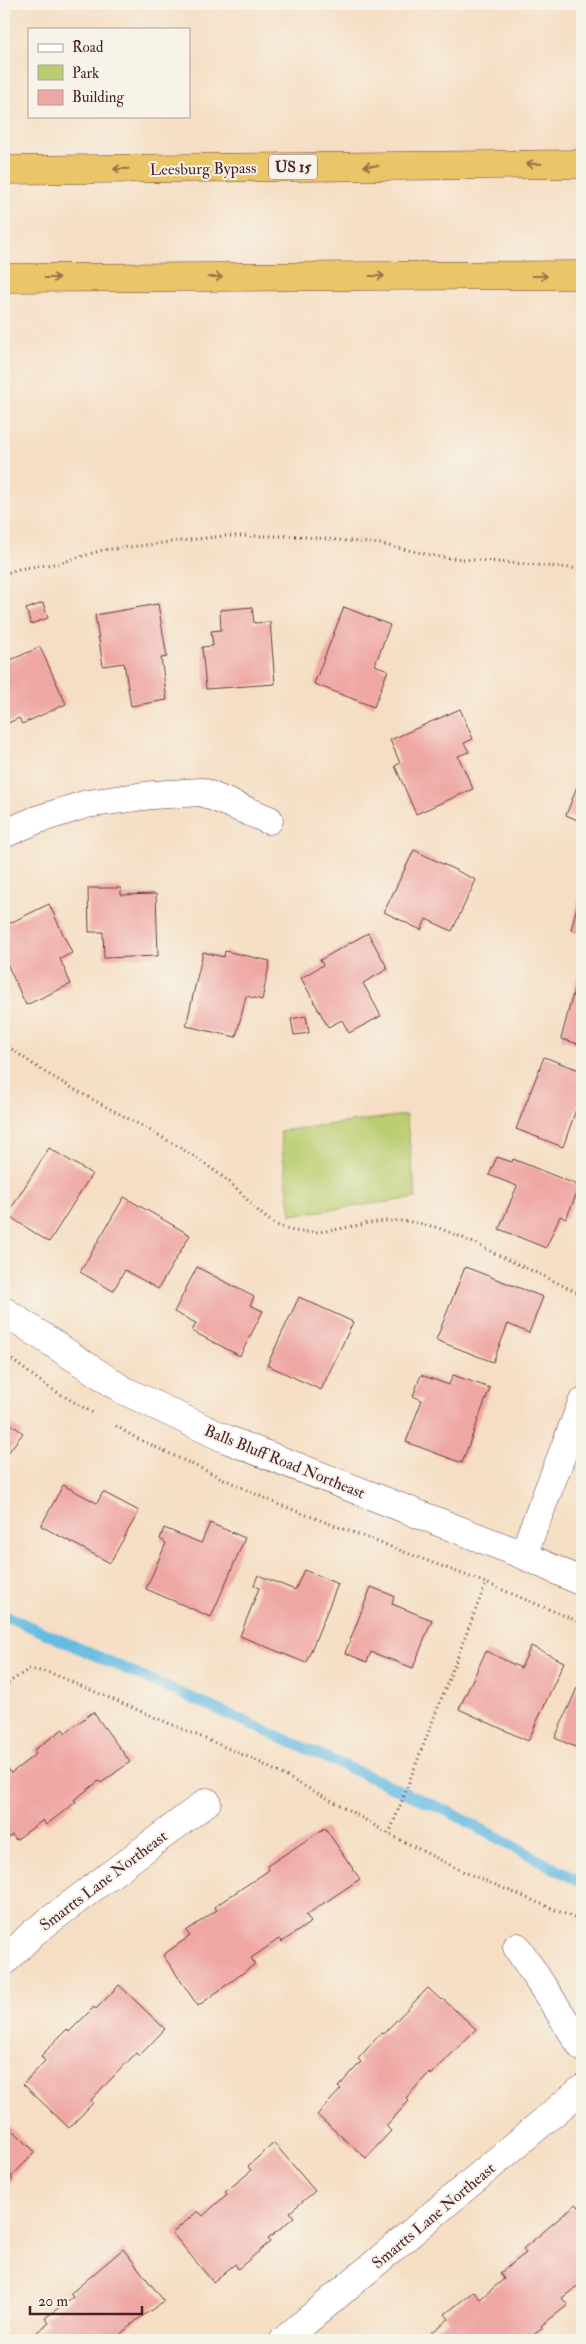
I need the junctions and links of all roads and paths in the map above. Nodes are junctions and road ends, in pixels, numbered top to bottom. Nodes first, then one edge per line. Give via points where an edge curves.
1 (421, 4) edge
2 (518, 4) edge
3 (582, 164) edge
4 (4, 170) edge
5 (582, 275) edge
6 (4, 278) edge
7 (582, 570) edge
8 (4, 574) edge
9 (269, 820) dead end
10 (4, 834) edge
11 (4, 1043) edge
12 (582, 1295) edge
13 (4, 1311) edge
14 (582, 1403) edge
15 (513, 1551) junction
16 (582, 1582) edge
17 (4, 1686) edge
18 (207, 1802) dead end
19 (389, 1834) junction
20 (582, 1921) edge
21 (517, 1947) dead end
22 (4, 1962) edge
23 (582, 2047) edge
24 (582, 2090) edge
25 (284, 2340) edge

1 - 2 path via 488,8
3 -> 4 highway, Leesburg Bypass / US 15
6 -> 5 highway
7 - 8 path via 440,557 380,544 296,536 224,536 103,550 60,564
9 - 10 street via 202,792 87,804
11 - 12 path via 64,1085 193,1156 284,1228 304,1233 400,1221 430,1224
13 - 15 street, Balls Bluff Road Northeast via 124,1390 226,1440
14 - 15 street
15 - 16 street, Balls Bluff Road Northeast
15 - 19 path via 486,1583
17 - 19 path via 29,1669 51,1673 255,1760
18 - 22 street, Smartts Lane Northeast via 33,1933
19 - 20 path via 462,1871
21 - 23 street
24 - 25 street, Smartts Lane Northeast

